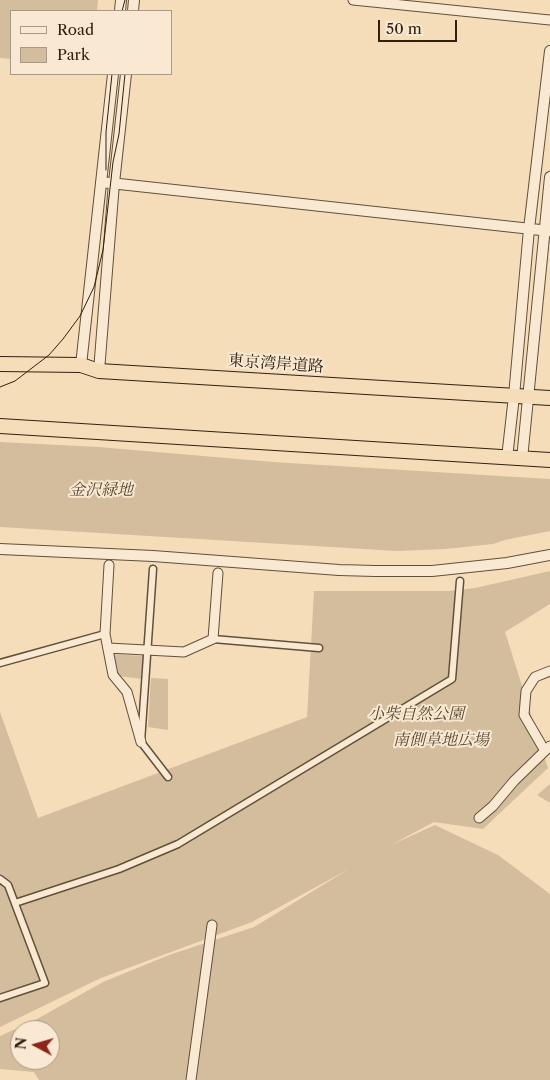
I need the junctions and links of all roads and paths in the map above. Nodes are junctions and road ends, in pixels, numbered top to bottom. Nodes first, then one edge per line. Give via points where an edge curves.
1 (353, 0) edge
2 (550, 20) edge
3 (550, 50) edge
4 (113, 75) edge
5 (126, 75) edge
6 (550, 177) edge
7 (101, 182) junction
8 (114, 183) junction
9 (529, 229) junction
10 (547, 230) edge
11 (0, 364) edge
12 (81, 365) junction
13 (99, 371) junction
14 (520, 396) junction
15 (550, 398) edge
16 (0, 418) edge
17 (0, 426) edge
18 (93, 431) junction
19 (507, 458) junction
20 (522, 459) junction
21 (550, 460) edge
22 (0, 549) edge
23 (550, 555) edge
24 (109, 566) dead end
25 (153, 569) dead end
26 (218, 573) dead end
27 (460, 581) dead end
28 (105, 634) junction
29 (213, 639) junction
30 (108, 648) junction
31 (319, 648) dead end
32 (148, 650) junction
33 (0, 663) edge
34 (550, 671) edge
35 (141, 742) junction
36 (548, 749) edge
37 (168, 777) dead end
38 (479, 818) dead end
39 (0, 879) edge
40 (8, 885) junction
41 (0, 888) edge
42 (15, 903) junction
43 (212, 925) dead end
44 (0, 998) edge
45 (191, 1080) edge

1 - 2 street
3 - 9 street
4 - 7 street
5 - 8 street
6 - 10 street
7 - 8 street
7 - 12 street
8 - 9 street
8 - 13 street
9 - 10 street
9 - 14 street
10 - 14 street
11 - 12 highway, 東京湾岸道路
12 - 13 highway, 東京湾岸道路
13 - 14 highway, 東京湾岸道路
14 - 15 highway, 東京湾岸道路
14 - 19 street
14 - 20 street
16 - 18 highway via 65,424
17 - 18 highway
18 - 19 highway
19 - 20 highway
20 - 21 highway
22 - 23 street via 375,571 432,571
24 - 28 street
25 - 32 street
26 - 29 street
27 - 42 street via 452,679 178,844 119,869
28 - 30 street
28 - 33 street
29 - 31 street
29 - 32 street via 184,652
30 - 32 street
30 - 35 street via 113,675 126,692
32 - 35 street
34 - 36 street via 535,677 526,691 524,715
35 - 37 street
36 - 38 street
39 - 40 street
40 - 41 street
40 - 42 street
42 - 44 street via 45,983
43 - 45 street

